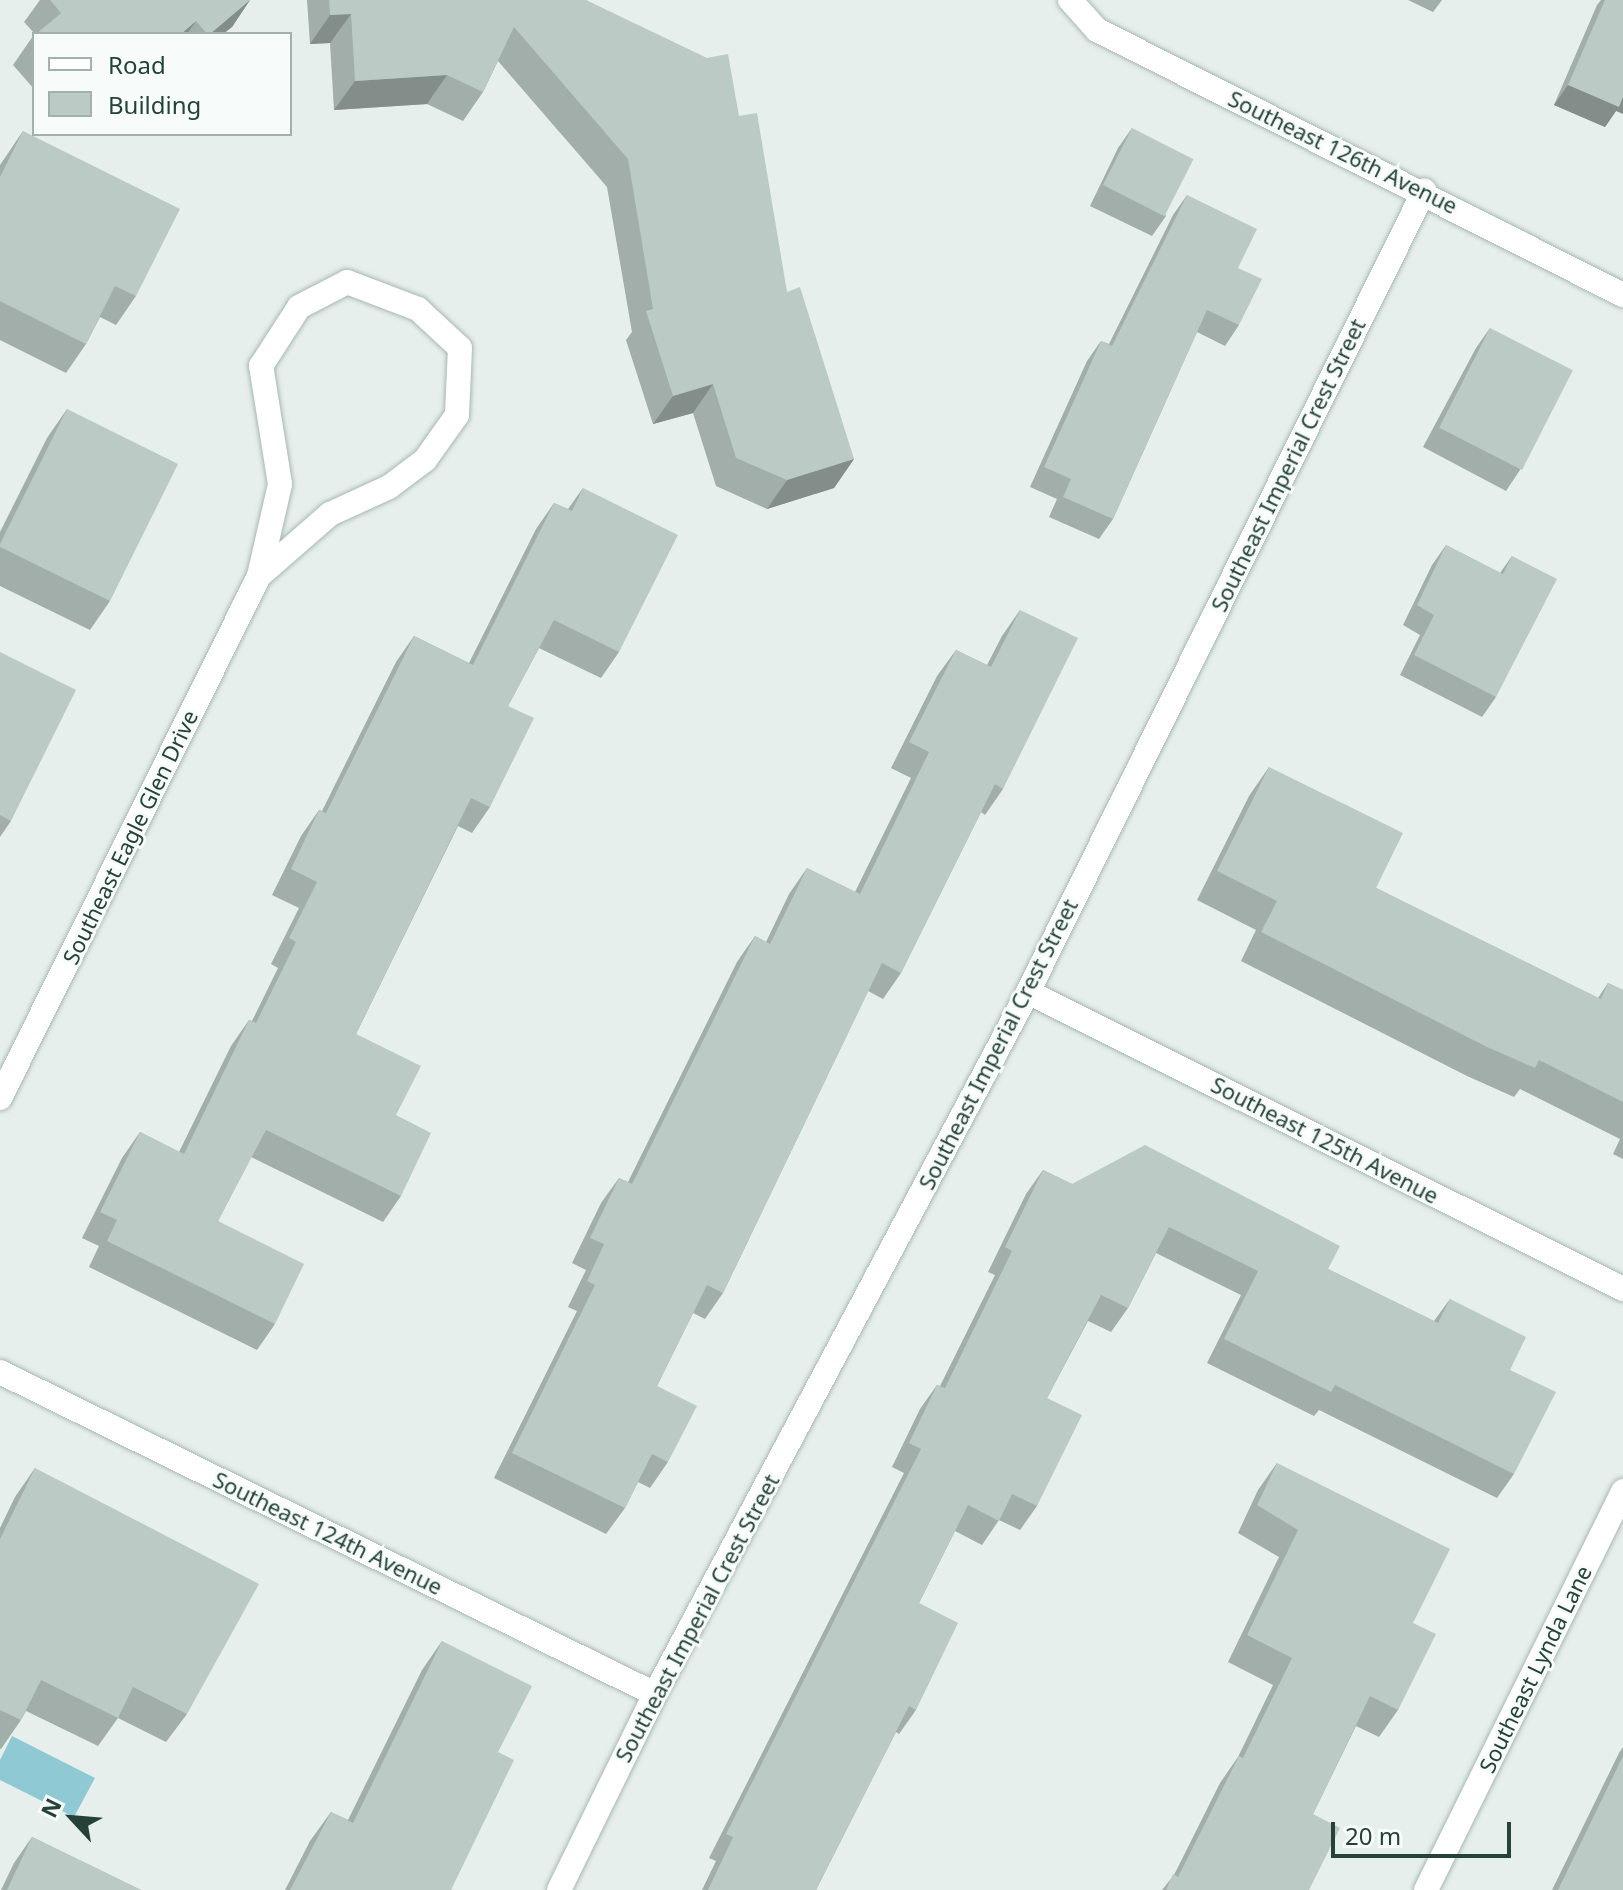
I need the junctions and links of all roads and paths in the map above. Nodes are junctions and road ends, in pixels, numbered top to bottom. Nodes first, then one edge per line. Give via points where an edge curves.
1 (1070, 0) edge
2 (1424, 191) junction
3 (1623, 295) edge
4 (259, 576) junction
5 (1028, 992) junction
6 (0, 1098) edge
7 (1623, 1289) edge
8 (0, 1372) edge
9 (1623, 1491) edge
10 (655, 1694) junction
11 (559, 1890) edge
12 (1426, 1890) edge

1 - 2 street, Southeast 126th Avenue via 1097,30
2 - 3 street, Southeast 126th Avenue
2 - 5 street, Southeast Imperial Crest Street
4 - 4 street, Southeast Eagle Glen Drive via 330,514 389,487 425,460 457,415 460,348 418,309 347,282 299,307 261,366 280,484
4 - 6 street, Southeast Eagle Glen Drive
5 - 7 street, Southeast 125th Avenue
5 - 10 street, Southeast Imperial Crest Street
8 - 10 street, Southeast 124th Avenue
9 - 12 street, Southeast Lynda Lane
10 - 11 street, Southeast Imperial Crest Street

